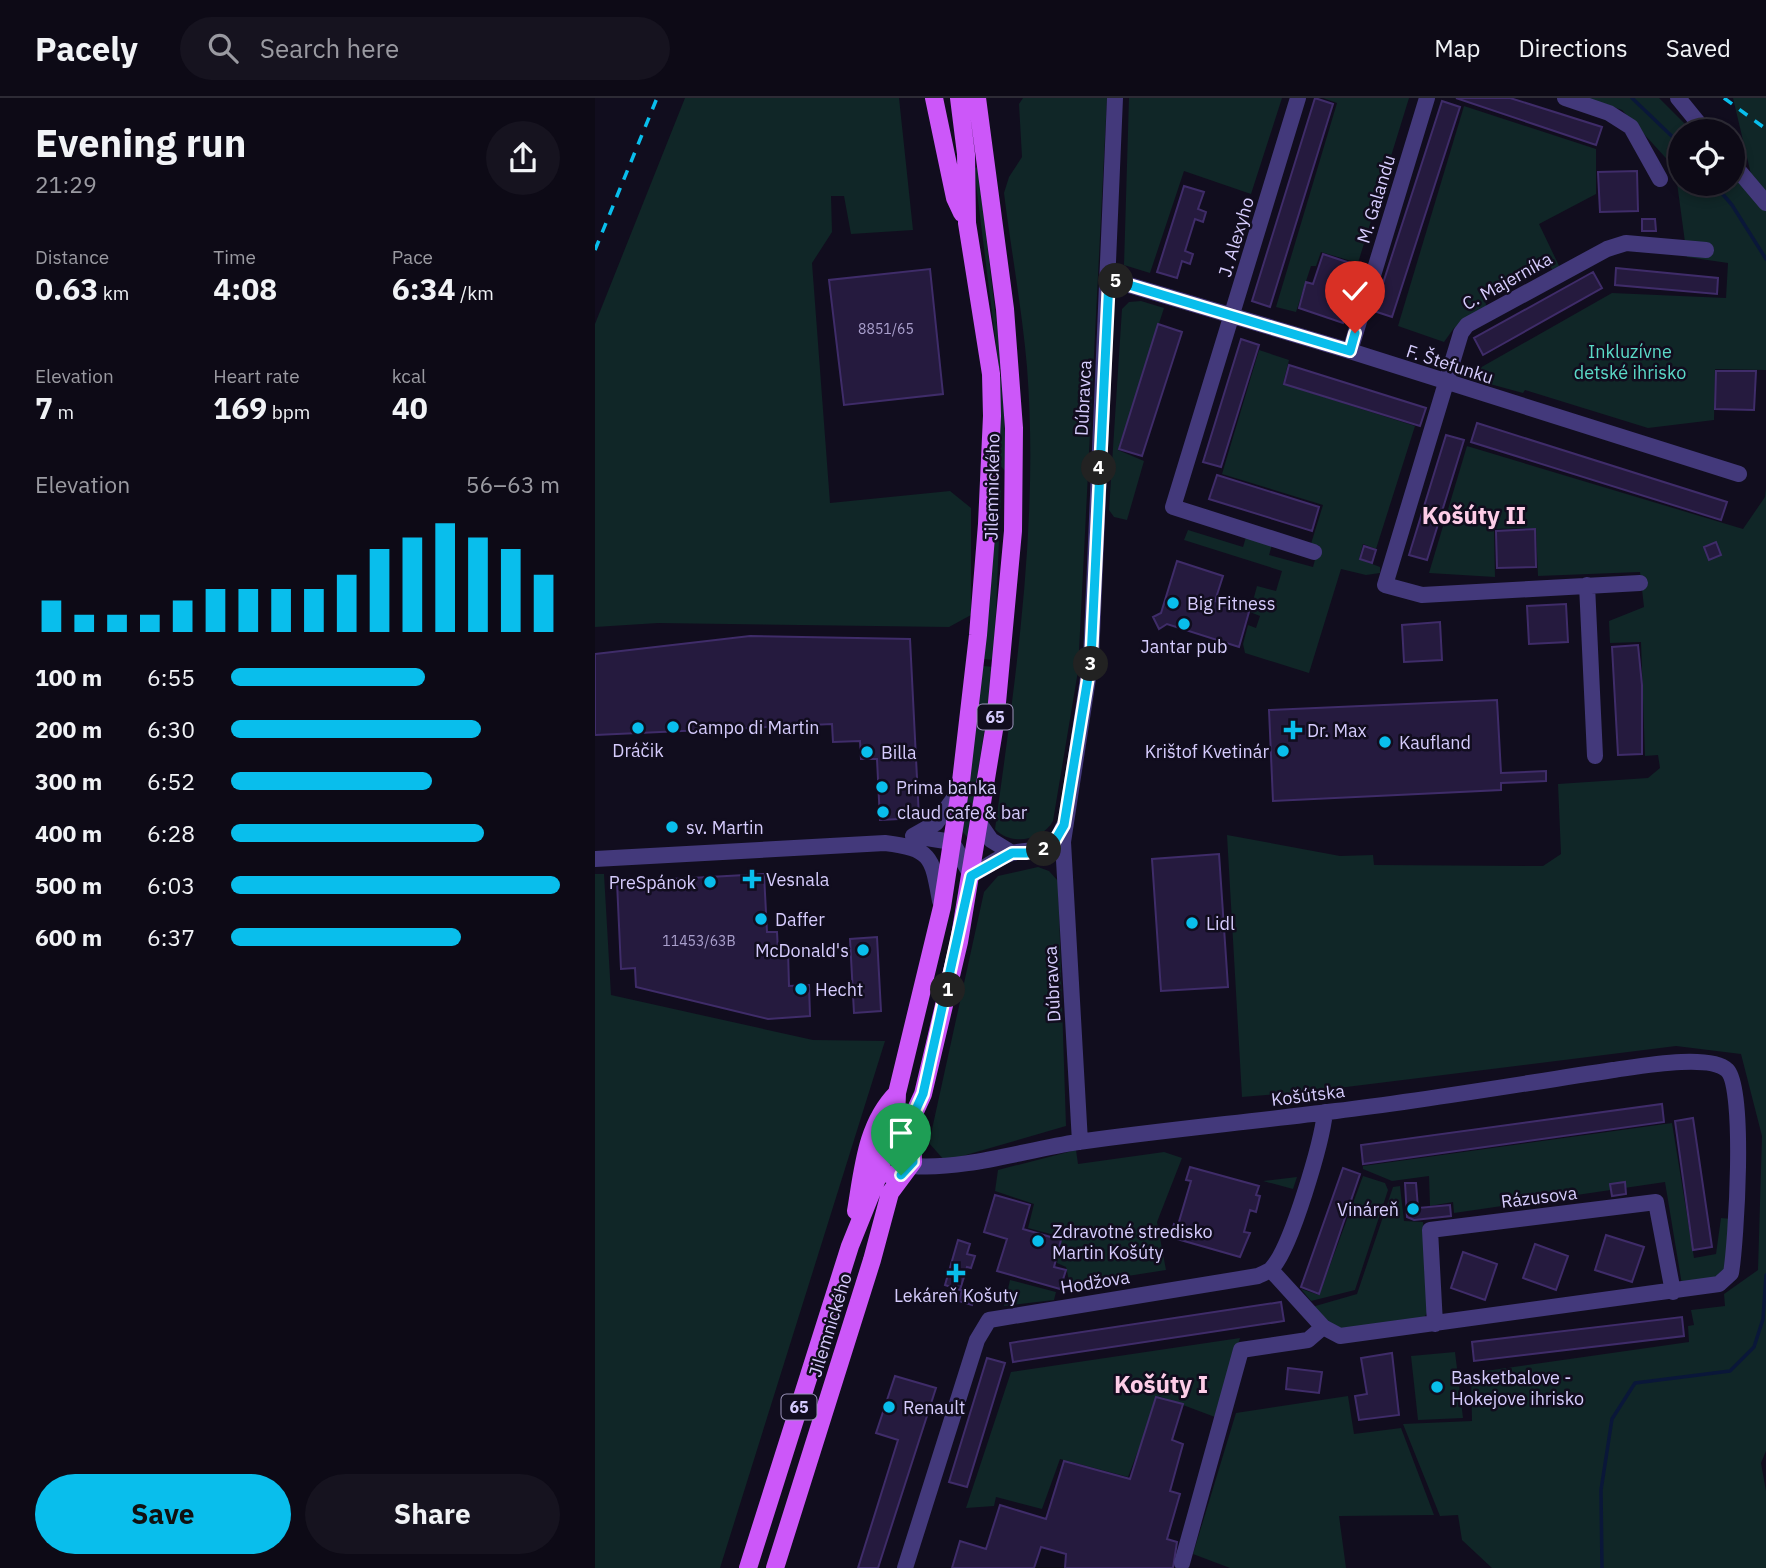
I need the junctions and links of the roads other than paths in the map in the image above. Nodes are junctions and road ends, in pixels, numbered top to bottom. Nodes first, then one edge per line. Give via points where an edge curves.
1 (934, 98) edge
2 (959, 98) edge
3 (977, 98) edge
4 (1115, 98) edge
5 (1298, 98) edge
6 (1427, 98) edge
7 (1565, 98) edge
8 (1678, 98) edge
9 (1695, 119) edge
10 (1745, 178) edge
11 (1660, 179) dead end
12 (1766, 202) edge
13 (967, 223) junction
14 (1706, 250) dead end
15 (1109, 279) junction
16 (1232, 315) junction
17 (1350, 351) junction
18 (1446, 383) junction
19 (1739, 474) dead end
20 (1314, 552) dead end
21 (1640, 583) dead end
22 (1587, 585) junction
23 (1595, 755) dead end
24 (960, 790) junction
25 (980, 824) junction
26 (1064, 825) junction
27 (914, 836) junction
28 (952, 842) junction
29 (885, 844) junction
30 (1012, 853) junction
31 (595, 859) edge
32 (971, 876) junction
33 (941, 907) junction
34 (897, 1093) junction
35 (1325, 1112) junction
36 (888, 1142) junction
37 (1080, 1142) junction
38 (908, 1163) junction
39 (881, 1169) junction
40 (851, 1246) junction
41 (1271, 1270) junction
42 (1673, 1292) junction
43 (1435, 1324) junction
44 (1324, 1327) junction
45 (1182, 1563) dead end
46 (748, 1568) edge
47 (775, 1568) edge
48 (905, 1568) edge

1 - 13 main road via 955,198
2 - 13 main road, Jilemnického / 65
3 - 25 main road, Jilemnického / 65 via 1005,309 1015,459 1007,611
4 - 15 street, Dúbravca
5 - 16 street, J. Alexyho
6 - 17 street, M. Galandu
7 - 11 street via 1609,113 1631,127
8 - 9 street
10 - 12 street
13 - 24 main road, Jilemnického / 65 via 991,374 992,416 978,635
14 - 18 street, C. Majerníka via 1626,243 1588,258 1467,325
15 - 16 street, F. Štefunku
15 - 26 street, Dúbravca via 1091,659
16 - 17 street, F. Štefunku
16 - 20 street, J. Alexyho via 1173,507
17 - 18 street, F. Štefunku
18 - 19 street, F. Štefunku
18 - 22 street, C. Majerníka via 1385,585 1422,595
21 - 22 street
22 - 23 street
24 - 27 street, Jilemnického via 936,823
24 - 28 main road, Jilemnického / 65
25 - 30 street via 991,839
25 - 32 main road, Jilemnického / 65
26 - 30 street via 1053,844
26 - 37 street, Dúbravca
27 - 28 street, Jilemnického
27 - 29 street, Jilemnického
28 - 32 street
28 - 33 main road, Jilemnického / 65
29 - 31 street, Jilemnického
29 - 33 street, Jilemnického via 914,847 923,853 934,868
30 - 32 street
32 - 38 main road, Jilemnického / 65 via 923,1094 912,1118
33 - 34 main road, Jilemnického / 65
34 - 36 main road, Jilemnického / 65 via 896,1119
34 - 40 main road, Jilemnického / 65 via 886,1104 866,1149
35 - 37 street, Košútska
35 - 41 street via 1314,1163
35 - 42 street, Košútska via 1635,1067 1721,1066 1730,1073 1738,1116 1732,1263 1727,1279 1719,1284
36 - 38 main road via 898,1141
36 - 39 main road, Jilemnického / 65 via 877,1156
37 - 38 street, Košútska via 963,1164
38 - 39 main road via 889,1175
38 - 47 main road, Jilemnického / 65 via 890,1193
39 - 40 main road, Jilemnického / 65
40 - 46 main road, Jilemnického / 65
41 - 44 street
41 - 48 street, Hodžova via 1258,1276 995,1317 985,1325
42 - 43 street
42 - 43 street, Rázusova via 1656,1202 1430,1230
43 - 44 street via 1340,1336
44 - 45 street via 1308,1339 1241,1350

